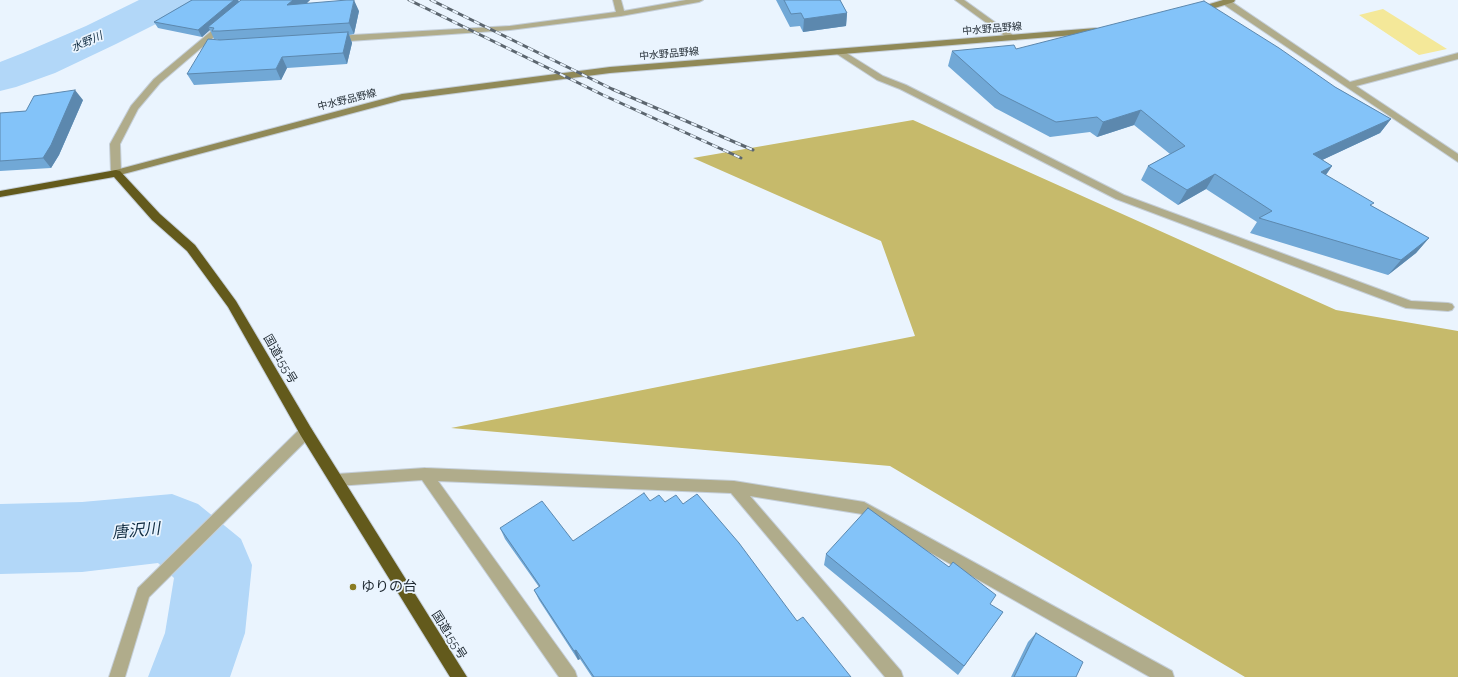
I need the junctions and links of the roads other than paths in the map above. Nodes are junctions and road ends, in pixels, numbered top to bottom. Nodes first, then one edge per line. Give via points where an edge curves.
1 (617, 0) edge
2 (699, 0) edge
3 (959, 0) edge
4 (1229, 1) edge
5 (1189, 12) edge
6 (621, 14) junction
7 (230, 20) edge
8 (1105, 31) edge
9 (1013, 38) junction
10 (329, 39) edge
11 (200, 45) junction
12 (213, 46) edge
13 (840, 52) junction
14 (1458, 56) edge
15 (1349, 85) junction
16 (1458, 159) edge
17 (116, 173) junction
18 (0, 194) edge
19 (1448, 306) dead end
20 (306, 432) junction
21 (425, 474) junction
22 (336, 480) junction
23 (734, 487) junction
24 (117, 677) edge
25 (459, 677) edge
26 (569, 677) edge
27 (895, 677) edge
28 (1166, 677) edge

1 - 6 street
2 - 6 street
3 - 9 street
4 - 5 main road
4 - 15 street
6 - 10 street via 510,28
7 - 11 street
8 - 9 main road, 中水野品野線
9 - 13 main road, 中水野品野線
11 - 12 street
11 - 17 street via 157,81 134,108 115,144
13 - 17 main road, 中水野品野線 via 610,70 402,97
13 - 19 street via 880,78 903,87 1120,196 1410,305
14 - 15 street
15 - 16 street
17 - 18 highway
17 - 20 highway, 国道155号 via 156,217 191,248 232,304
20 - 22 highway, 国道155号
20 - 24 street via 143,593
21 - 22 street
21 - 23 street
21 - 26 street
22 - 25 highway, 国道155号
23 - 27 street
23 - 28 street via 864,508

